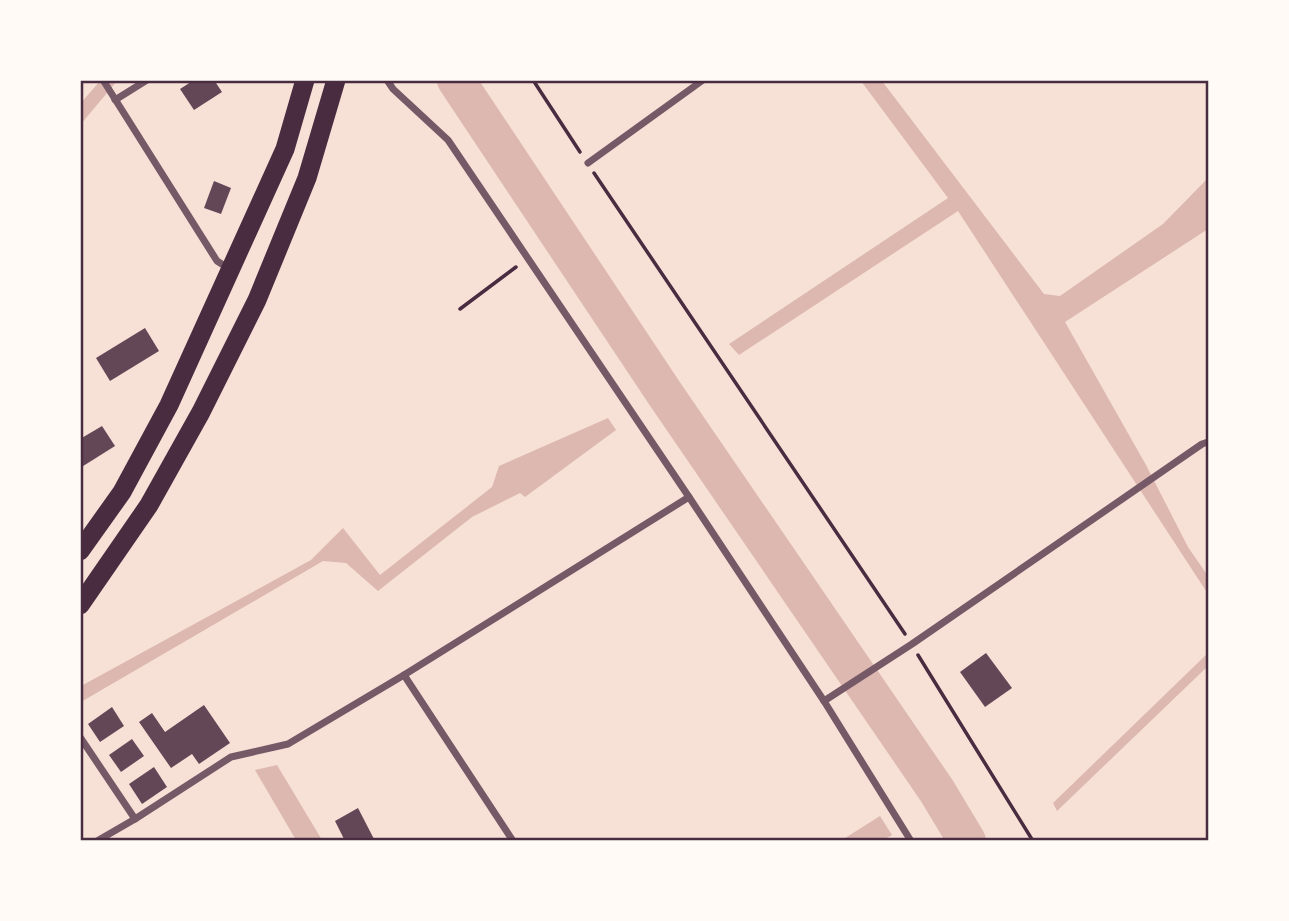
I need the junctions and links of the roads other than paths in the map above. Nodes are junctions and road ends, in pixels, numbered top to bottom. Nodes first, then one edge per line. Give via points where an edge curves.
1 (103, 80) edge
2 (147, 80) edge
3 (305, 80) edge
4 (336, 80) edge
5 (387, 80) edge
6 (703, 80) edge
7 (115, 100) junction
8 (587, 163) road end
9 (231, 270) junction
10 (1209, 442) edge
11 (689, 497) junction
12 (80, 551) edge
13 (80, 604) edge
14 (404, 675) junction
15 (824, 701) junction
16 (80, 737) edge
17 (135, 819) junction
18 (97, 841) edge
19 (513, 841) edge
20 (911, 841) edge

1 - 7 street
2 - 7 street
3 - 9 highway via 285,149
4 - 13 highway via 307,178 257,300 149,505
5 - 11 street via 448,140
6 - 8 street
7 - 9 street via 216,261
9 - 12 highway via 169,405 122,492
10 - 15 street
11 - 14 street
11 - 15 street
14 - 17 street via 288,744 231,757
14 - 19 street
15 - 20 street
16 - 17 street
17 - 18 street

